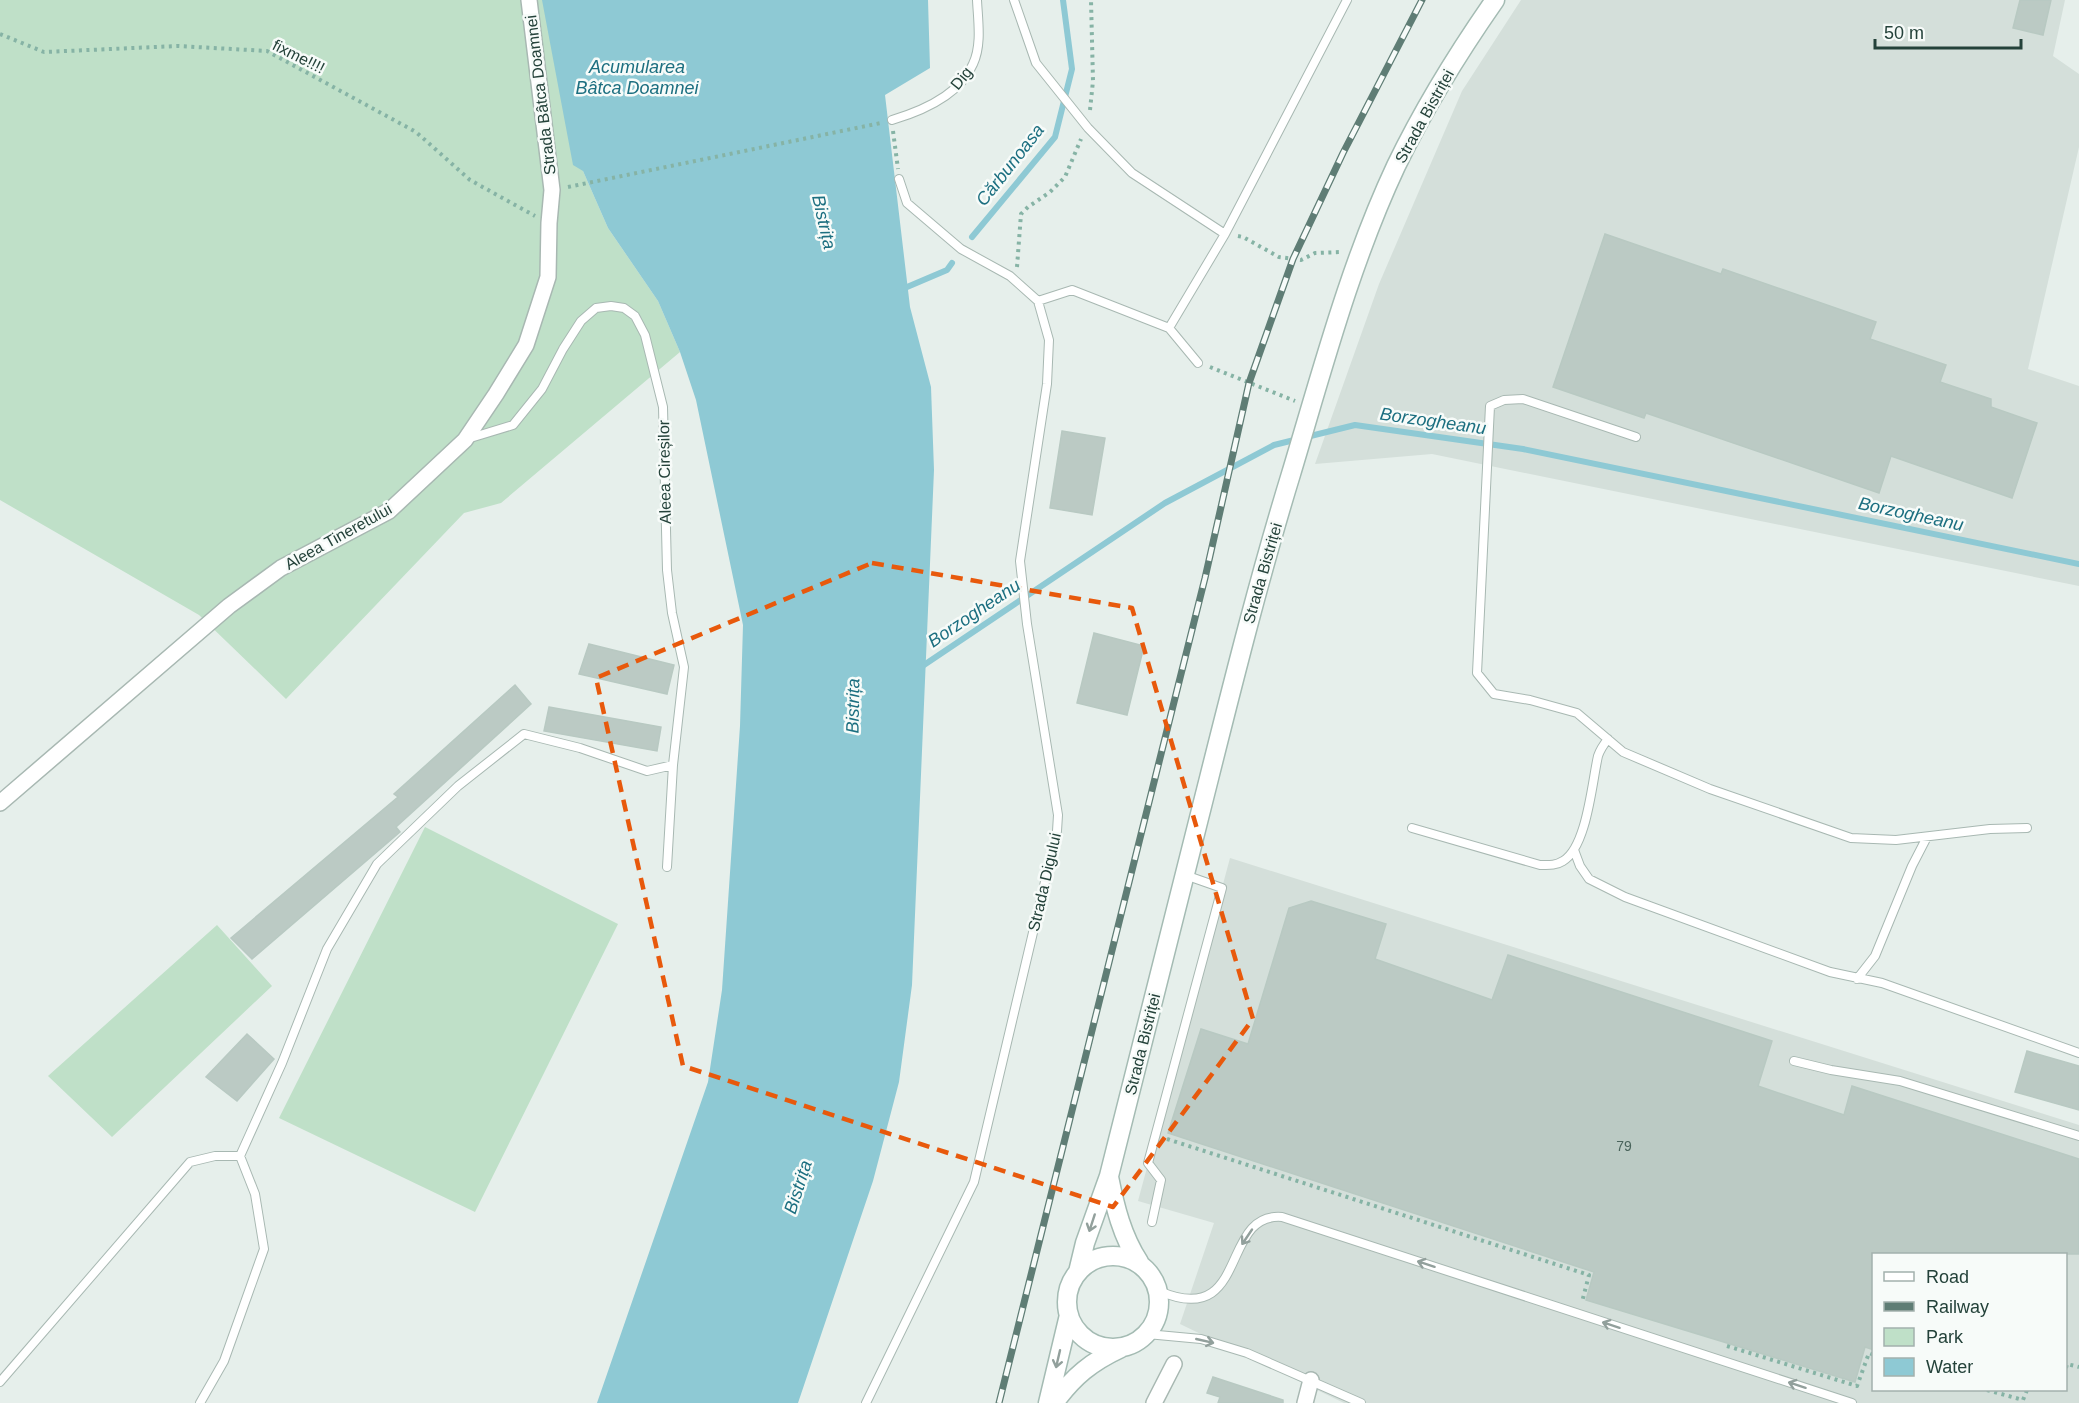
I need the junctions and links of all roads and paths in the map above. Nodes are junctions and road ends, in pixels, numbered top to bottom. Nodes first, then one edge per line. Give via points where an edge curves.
1 (529, 0) edge
2 (977, 0) edge
3 (1014, 0) edge
4 (1091, 0) edge
5 (1347, 0) edge
6 (1495, 0) edge
7 (0, 34) edge
8 (892, 120) junction
9 (1088, 128) junction
10 (899, 179) joint
11 (552, 190) junction
12 (549, 223) junction
13 (1225, 234) junction
14 (1362, 251) junction
15 (1013, 279) junction
16 (1038, 301) junction
17 (1169, 328) junction
18 (1198, 363) joint
19 (1311, 407) junction
20 (1636, 437) dead end
21 (465, 440) junction
22 (1608, 739) junction
23 (673, 765) junction
24 (0, 802) edge
25 (1412, 828) dead end
26 (2027, 828) dead end
27 (1927, 837) junction
28 (1574, 850) junction
29 (668, 867) dead end
30 (1184, 875) junction
31 (1857, 979) junction
32 (2079, 1053) edge
33 (1794, 1061) dead end
34 (1156, 1135) junction
35 (2079, 1136) edge
36 (240, 1156) junction
37 (1109, 1176) junction
38 (1152, 1222) dead end
39 (1139, 1262) junction
40 (1078, 1272) junction
41 (1159, 1291) junction
42 (1592, 1305) dead end
43 (1069, 1315) junction
44 (1146, 1334) junction
45 (1725, 1345) dead end
46 (1122, 1348) junction
47 (1872, 1354) edge
48 (1174, 1364) dead end
49 (1311, 1380) junction
50 (0, 1382) edge
51 (1994, 1391) edge
52 (2025, 1391) edge
53 (200, 1403) edge
54 (866, 1403) edge
55 (1048, 1403) edge
56 (1054, 1403) edge
57 (1154, 1403) edge
58 (1305, 1403) edge
59 (1361, 1403) edge
60 (1852, 1403) edge

1 - 11 street, Strada Bâtca Doamnei
2 - 8 lane, Dig via 979,35 974,63 965,79 913,114
3 - 9 lane via 1036,63
4 - 9 path via 1093,81
5 - 13 lane
6 - 14 main road, Strada Bistriței via 1421,116 1394,170
7 - 12 path, fixme!!!! via 44,52 178,46 267,51 416,132 470,180
8 - 10 path
8 - 11 path
9 - 13 lane via 1132,173
9 - 15 path via 1065,177 1021,214
10 - 15 lane via 908,203 916,211 961,249
11 - 12 street, Aleea Tineretului
12 - 21 street, Aleea Tineretului via 548,277 526,345
13 - 14 path via 1243,237 1279,257 1300,260 1315,253
13 - 17 lane
14 - 19 main road, Strada Bistriței
15 - 16 lane
16 - 17 lane via 1072,290
16 - 54 lane, Strada Digului via 1049,340 1047,384 1020,572 1058,815 1057,831 974,1182
17 - 18 lane
18 - 19 path
19 - 30 main road, Strada Bistriței via 1243,641
20 - 22 lane via 1523,399 1490,406 1477,673 1494,694 1577,713
21 - 23 lane, Aleea Cireșilor via 513,425 542,389 581,321 596,308 624,308 635,316 645,335 663,407 667,570 684,668
21 - 24 street, Aleea Tineretului via 389,511 281,568 230,606
22 - 27 lane via 1623,752 1710,789 1851,838
22 - 28 lane via 1599,753 1583,830
23 - 29 lane, Aleea Cireșilor
23 - 36 lane via 647,771 524,734 458,786 377,864 327,949
25 - 28 lane via 1540,865 1564,861
26 - 27 lane
27 - 31 lane via 1875,956
28 - 31 lane via 1588,879 1625,897
30 - 34 lane via 1222,888
30 - 37 main road, Strada Bistriței
31 - 32 lane via 1882,983
33 - 35 lane via 1900,1081
34 - 38 lane via 1148,1163 1161,1180
34 - 42 path via 1589,1275 1581,1301
36 - 50 lane via 190,1162
36 - 53 lane via 255,1194 264,1249 224,1361
37 - 39 main road, Strada Bistriței via 1128,1246
37 -> 40 main road, Strada Bistriței
39 - 40 main road via 1113,1255 1094,1260
39 - 41 main road
40 - 43 main road via 1070,1285
41 - 44 main road via 1156,1322
60 -> 41 lane via 1282,1217 1271,1216 1248,1232 1211,1295 1195,1300 1178,1299
43 - 46 main road via 1074,1327 1089,1341
43 -> 55 main road
44 - 46 main road
44 -> 49 lane via 1201,1339 1248,1353
45 - 47 path via 1857,1386 1869,1353
46 - 56 main road via 1097,1359
48 - 57 street
49 - 58 street
49 - 59 lane
51 - 52 path via 2023,1400

